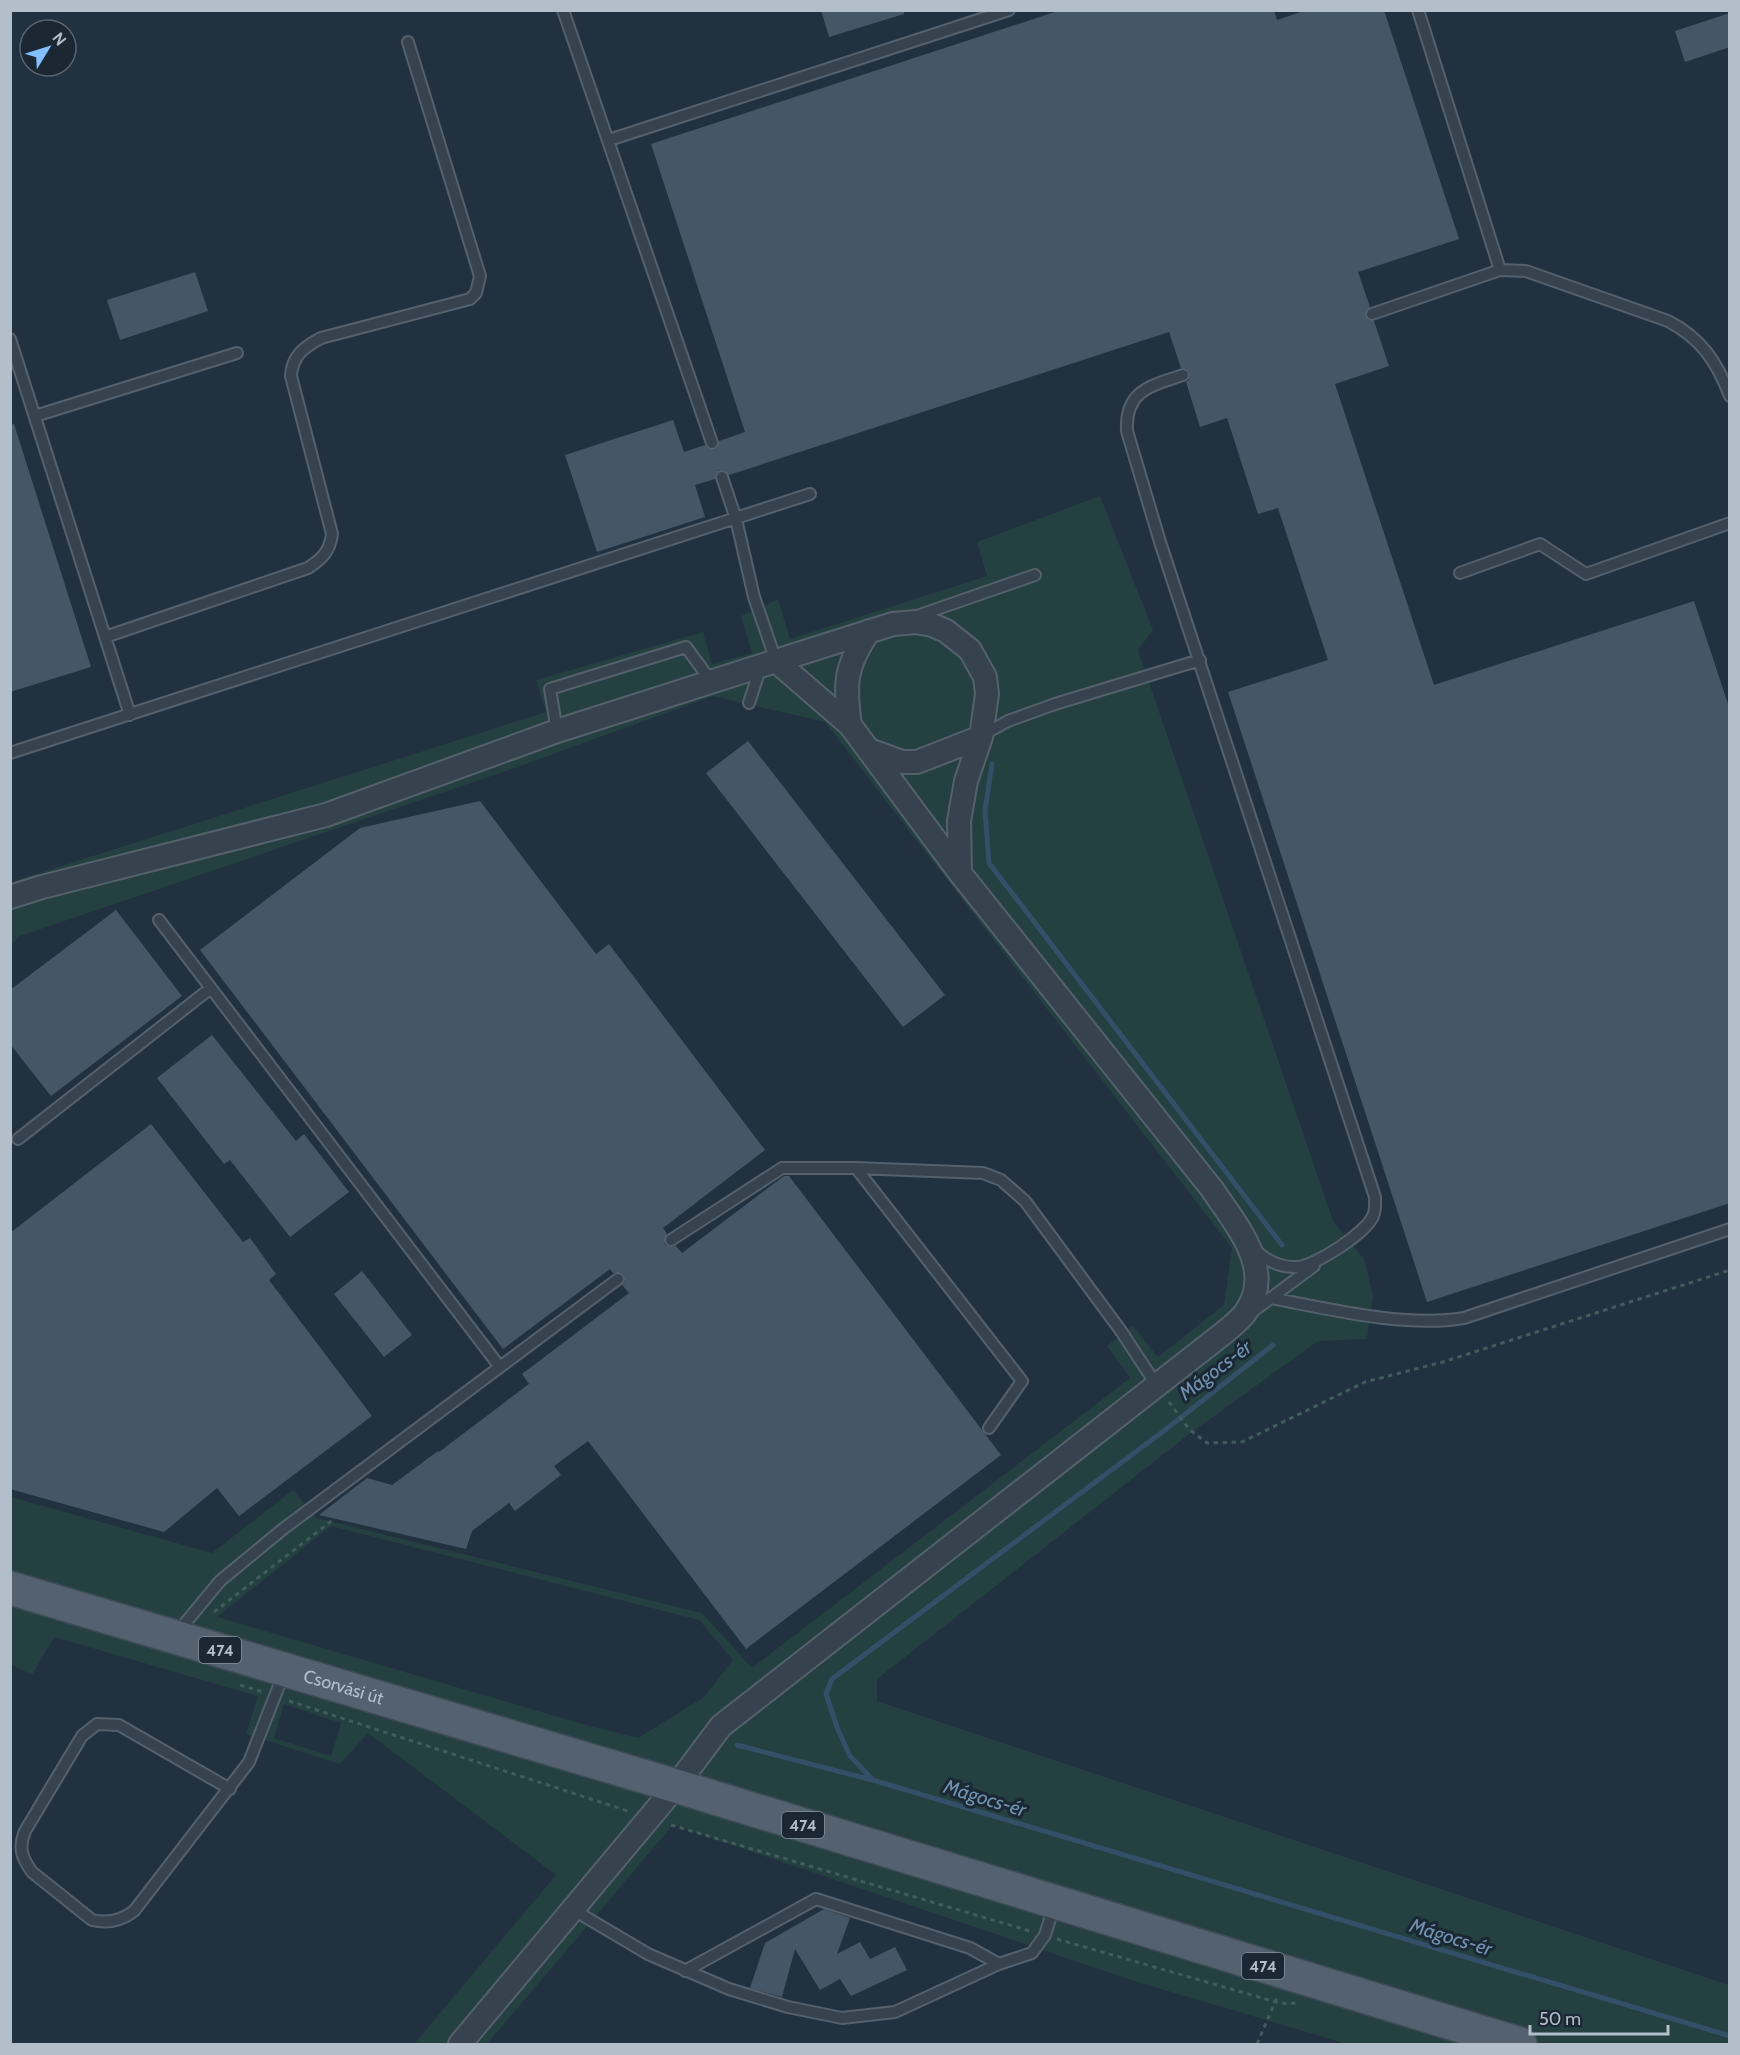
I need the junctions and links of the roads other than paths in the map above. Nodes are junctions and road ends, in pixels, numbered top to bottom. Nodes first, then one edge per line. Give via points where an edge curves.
1 (563, 10) edge
2 (1009, 10) edge
3 (1418, 10) edge
4 (408, 42) dead end
5 (609, 140) junction
6 (1500, 270) junction
7 (1372, 314) dead end
8 (10, 339) edge
9 (237, 353) dead end
10 (1183, 375) dead end
11 (1730, 396) edge
12 (35, 416) junction
13 (712, 443) dead end
14 (722, 477) dead end
15 (810, 494) dead end
16 (736, 519) junction
17 (1730, 523) edge
18 (1460, 573) dead end
19 (1035, 575) dead end
20 (893, 624) junction
21 (869, 631) junction
22 (105, 637) junction
23 (1200, 660) junction
24 (768, 663) junction
25 (711, 681) junction
26 (749, 703) dead end
27 (130, 715) junction
28 (850, 725) junction
29 (557, 731) junction
30 (981, 737) junction
31 (869, 750) junction
32 (10, 753) edge
33 (960, 873) junction
34 (10, 897) edge
35 (159, 920) dead end
36 (212, 988) junction
37 (18, 1139) dead end
38 (856, 1168) junction
39 (1730, 1229) edge
40 (671, 1240) dead end
41 (1247, 1241) junction
42 (1326, 1257) junction
43 (618, 1279) dead end
44 (1270, 1298) junction
45 (1225, 1332) junction
46 (500, 1367) junction
47 (1158, 1387) junction
48 (989, 1428) dead end
49 (10, 1587) edge
50 (184, 1625) junction
51 (280, 1683) junction
52 (676, 1786) junction
53 (230, 1789) junction
54 (1055, 1902) junction
55 (572, 1908) junction
56 (999, 1964) junction
57 (685, 1971) junction
58 (460, 2044) edge
59 (1520, 2044) edge

1 - 5 lane
2 - 5 lane
3 - 6 lane
4 - 22 lane via 480,276 476,293 470,299 321,338 296,356 291,376 332,534 331,544 319,561
5 - 13 lane
6 - 7 lane
6 - 11 lane via 1526,272 1685,330 1706,351
8 - 12 lane
9 - 12 lane
10 - 23 lane via 1144,388 1126,415 1127,431 1160,542
12 - 22 lane
14 - 16 lane
15 - 16 lane
16 - 24 lane
16 - 27 lane
17 - 18 lane via 1586,574 1540,544
19 - 20 lane
20 - 21 street
20 - 30 street via 932,625 970,650 985,677 987,694
21 - 24 street
21 - 28 street via 857,648 847,677
22 - 27 lane
23 - 30 lane via 1055,704 1008,721
23 - 42 lane via 1375,1197 1370,1222
24 - 25 street
24 - 26 lane
24 - 28 street
25 - 29 street
25 - 29 lane via 686,647 550,689
27 - 32 lane
28 - 31 street
29 - 34 street via 326,815
30 - 31 street via 917,762 902,762
30 - 33 street via 966,781 959,821
31 - 33 street
33 - 41 street via 1212,1189
35 - 36 lane
36 - 37 lane
36 - 46 lane
38 - 40 lane via 782,1168
38 - 47 lane via 983,1173 1001,1180 1025,1201
38 - 48 lane via 1022,1381
39 - 44 lane via 1447,1321 1367,1315
41 - 42 lane via 1267,1260 1286,1267 1306,1266
41 - 45 street via 1256,1266 1254,1295 1244,1315
42 - 44 lane
43 - 46 lane
44 - 45 lane
45 - 47 street
46 - 50 lane via 283,1529 220,1581
47 - 52 street via 751,1701 721,1726
49 - 50 main road, Csorvási út / 474
50 - 51 main road, Csorvási út / 474
51 - 52 main road, Csorvási út / 474
51 - 53 lane via 249,1762
52 - 54 main road, 474
52 - 55 street
53 - 53 lane via 134,1911 115,1921 92,1920 32,1872 21,1852 25,1831 82,1736 97,1724 120,1725
54 - 56 lane via 1045,1935 1032,1953
54 - 59 main road, 474 via 1280,1987
55 - 57 lane via 648,1954
55 - 58 street
56 - 57 lane via 895,2012 842,2018 788,2007
56 - 57 lane via 970,1948 816,1899

